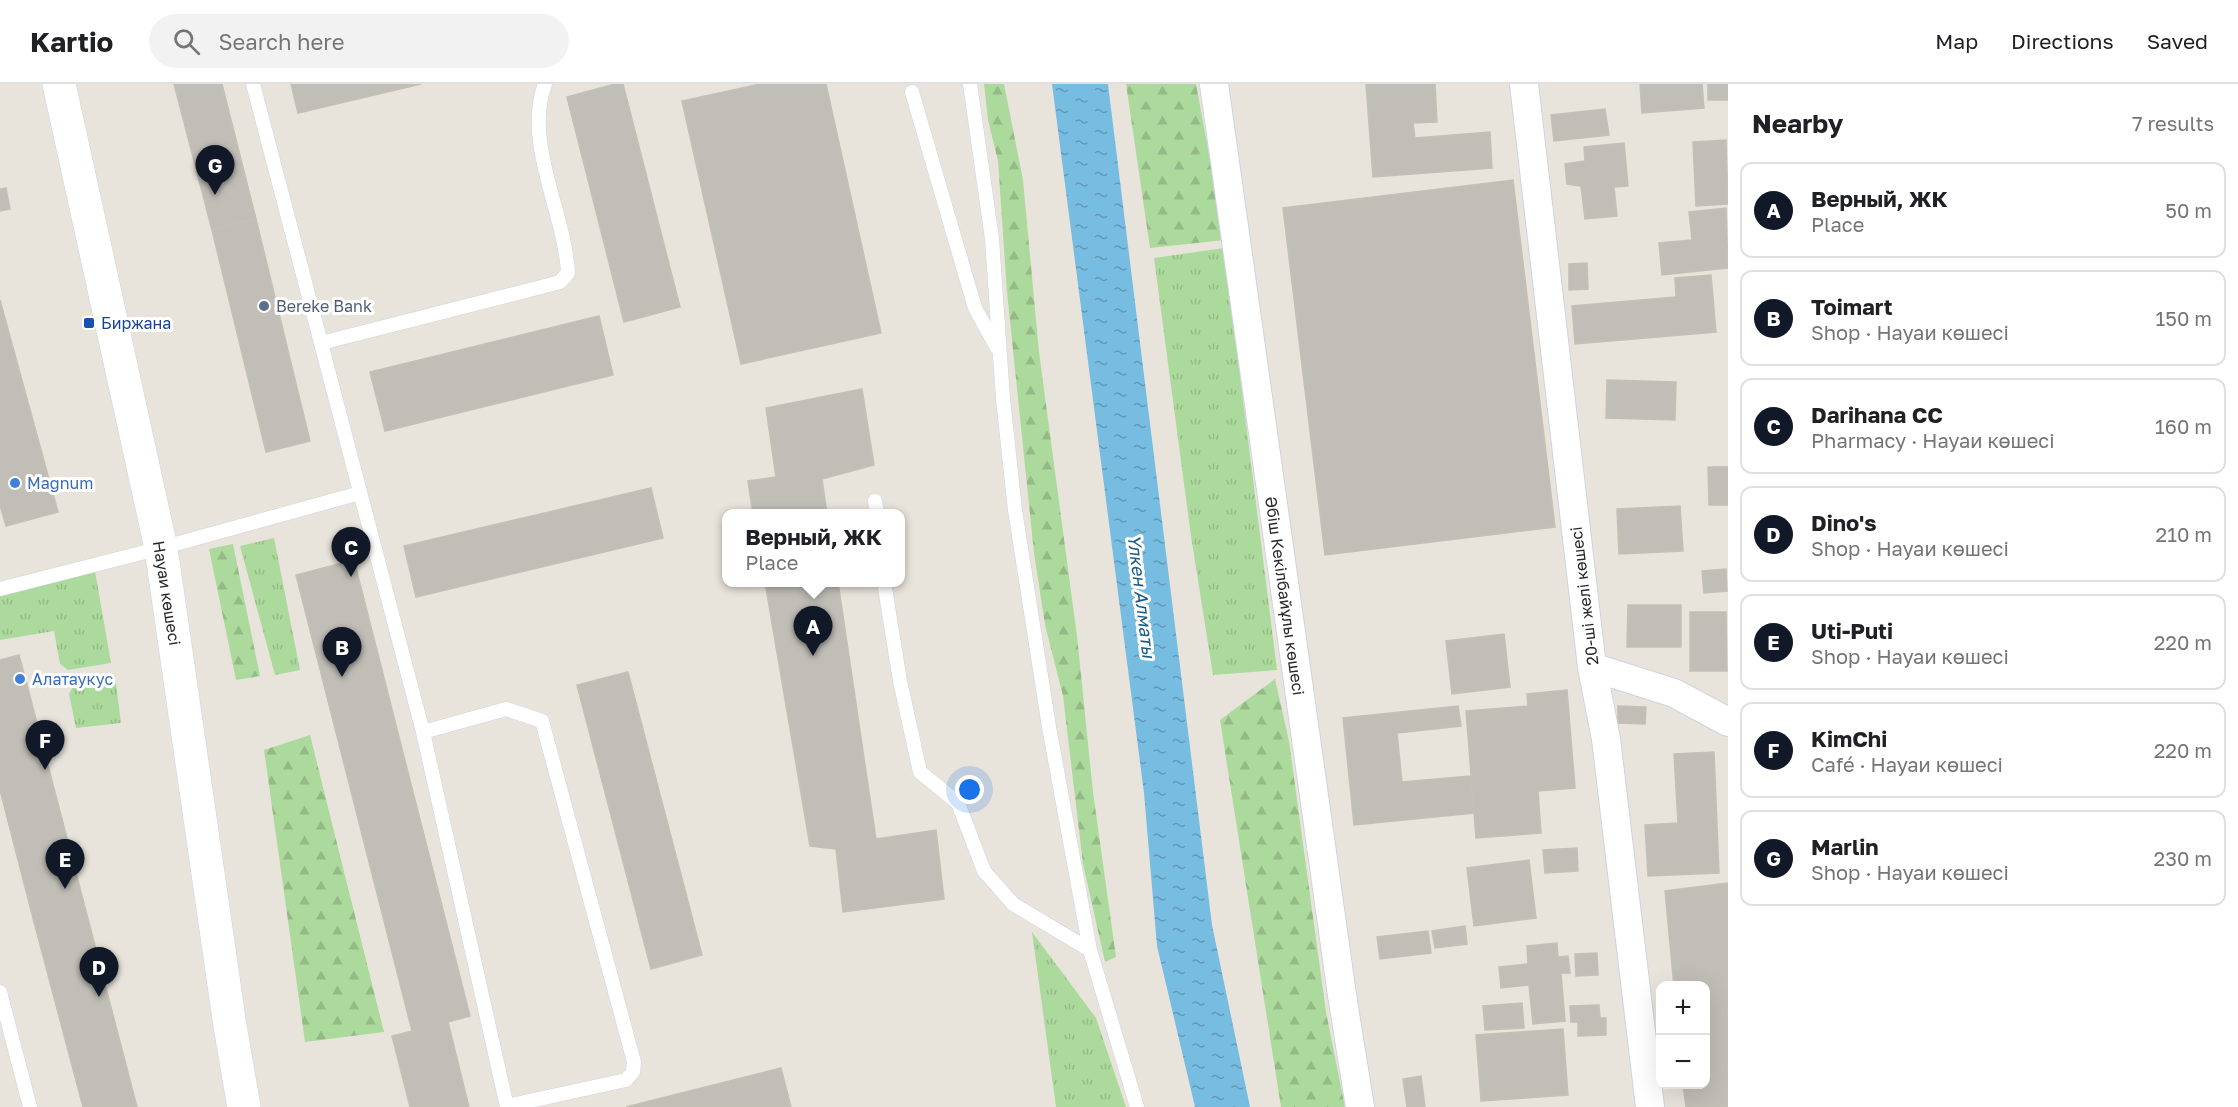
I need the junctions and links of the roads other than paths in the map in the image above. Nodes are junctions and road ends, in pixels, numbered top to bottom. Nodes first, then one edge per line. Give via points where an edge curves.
1 (59, 84) edge
2 (253, 84) edge
3 (545, 84) edge
4 (970, 84) edge
5 (1214, 84) edge
6 (1524, 84) edge
7 (912, 92) dead end
8 (321, 343) junction
9 (1000, 352) junction
10 (360, 493) junction
11 (160, 548) junction
12 (885, 587) edge
13 (0, 589) edge
14 (1592, 667) junction
15 (1728, 722) edge
16 (423, 732) junction
17 (1090, 950) junction
18 (0, 992) edge
19 (507, 1106) edge
20 (30, 1107) edge
21 (244, 1107) edge
22 (1137, 1107) edge
23 (1360, 1107) edge
24 (1650, 1107) edge

1 - 11 street, Науаи көшесі
2 - 8 lane
3 - 8 lane via 540,138 564,238 568,273 560,282
4 - 9 lane via 992,238
5 - 23 street, Әбіш Кекілбайұлы көшесі
6 - 14 street, 20-ші желі көшесі
7 - 9 lane via 975,308
8 - 10 lane
9 - 17 lane via 1015,510
10 - 11 lane
10 - 16 lane
11 - 13 lane
11 - 21 street, Науаи көшесі
12 - 17 lane via 920,772 958,803 984,871 1014,904
14 - 15 street via 1674,693
14 - 24 street, 20-ші желі көшесі via 1606,739
16 - 19 lane
16 - 19 lane via 506,709 542,721 634,1062 633,1072 626,1080
17 - 22 lane
18 - 20 lane

